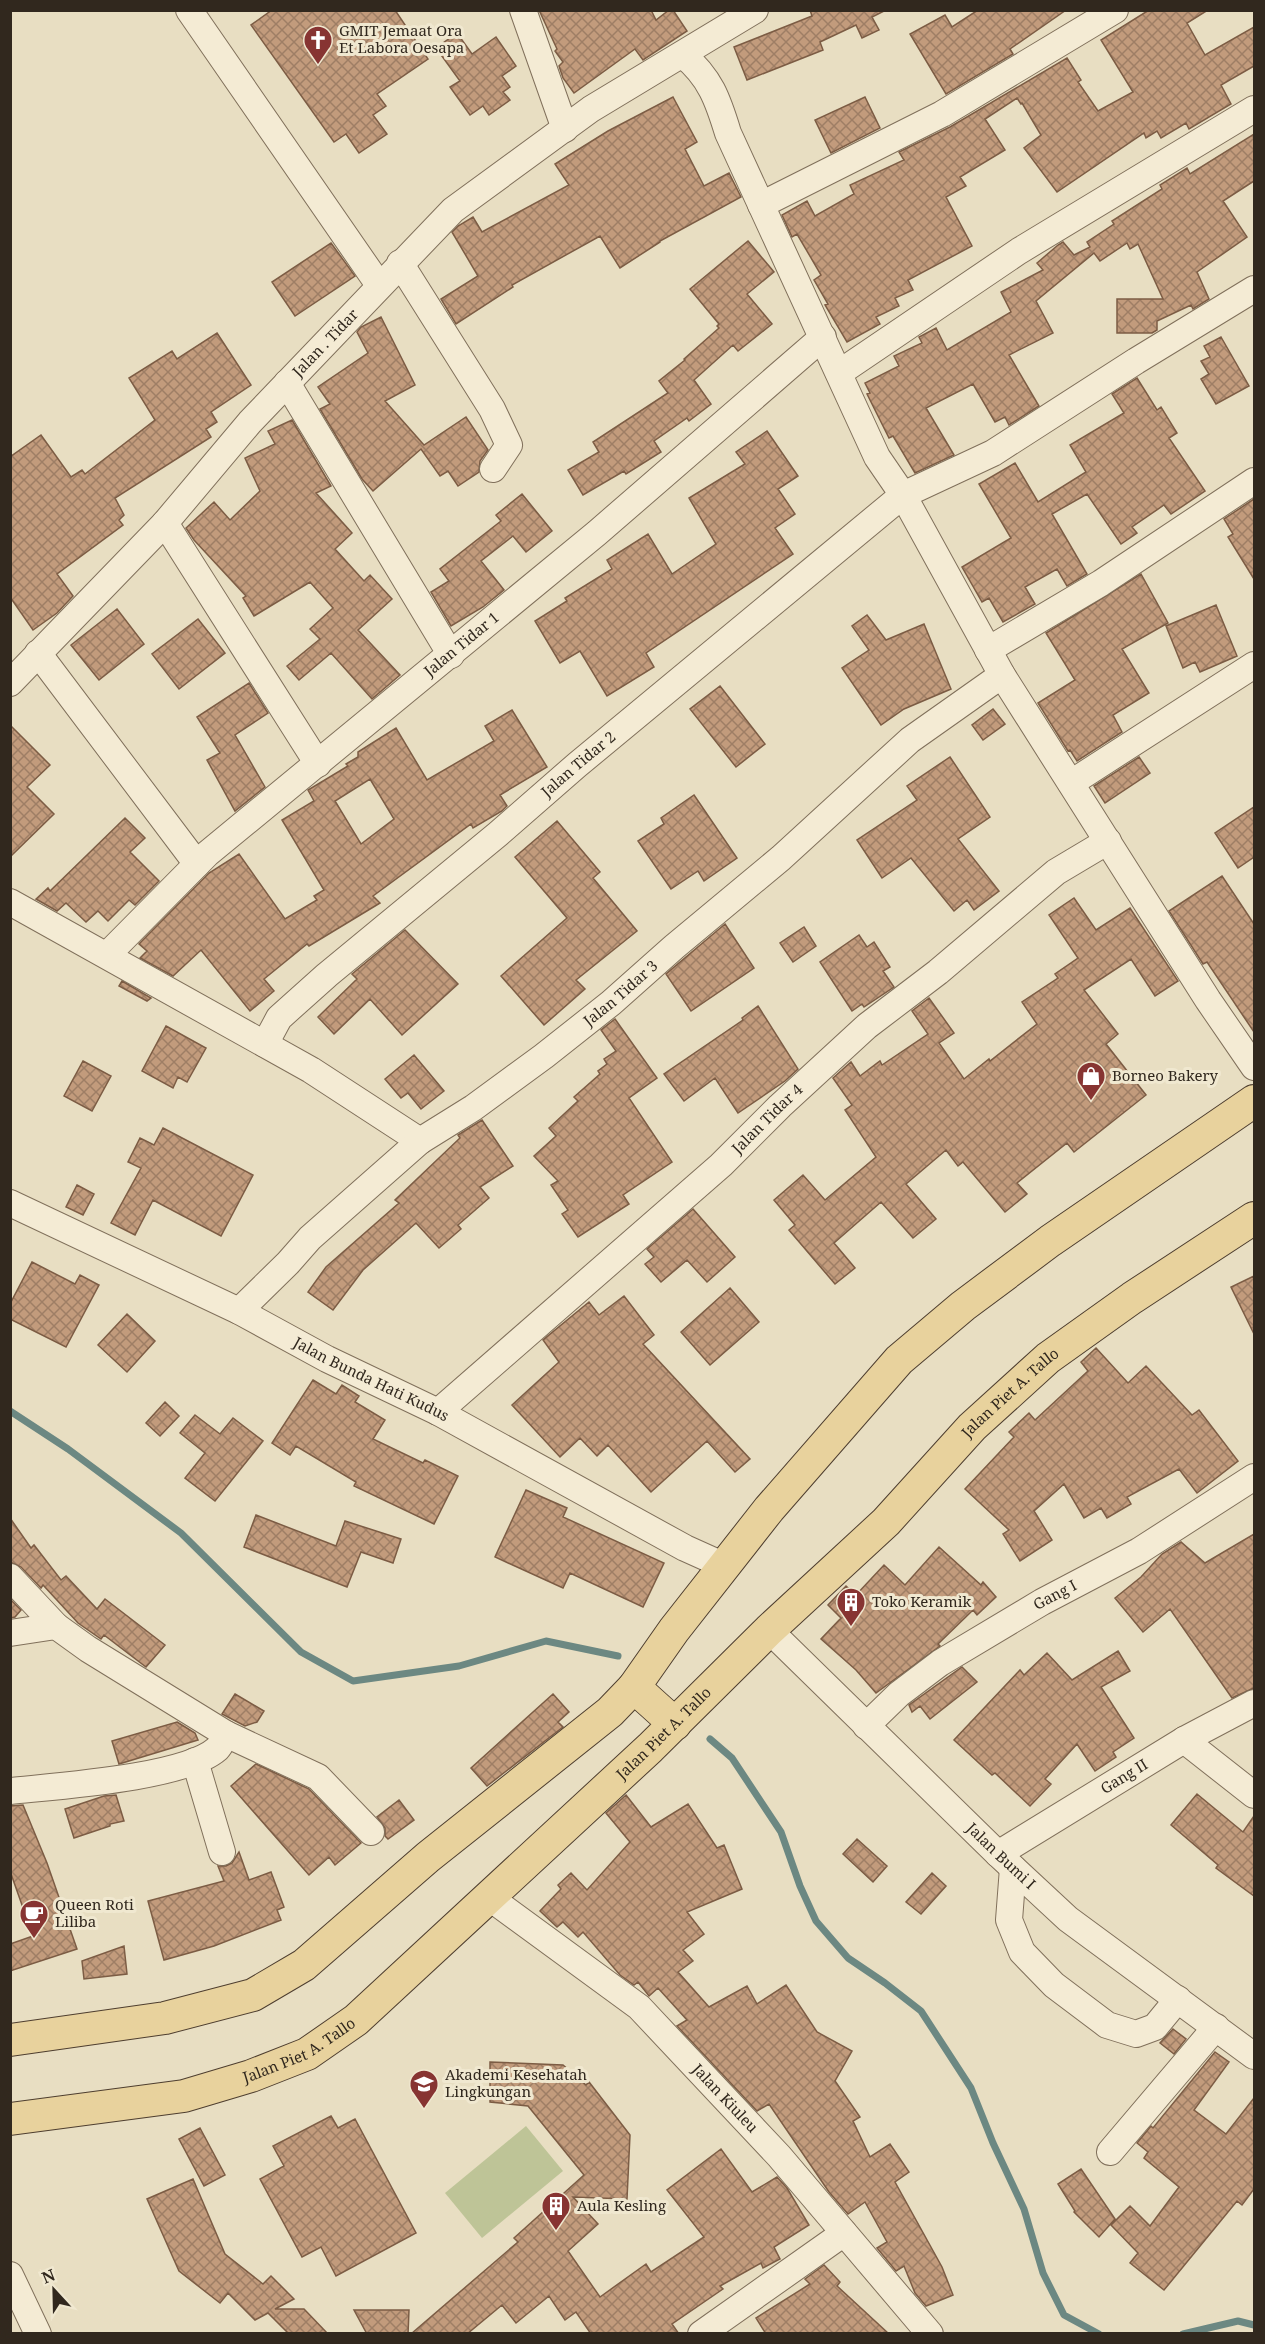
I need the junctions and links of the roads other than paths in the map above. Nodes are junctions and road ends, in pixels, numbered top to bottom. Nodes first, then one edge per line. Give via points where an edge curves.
1 (189, 10) edge
2 (523, 10) edge
3 (755, 10) edge
4 (1115, 10) edge
5 (683, 55) junction
6 (1254, 109) edge
7 (565, 129) junction
8 (761, 205) junction
9 (400, 263) junction
10 (379, 285) junction
11 (1254, 289) edge
12 (823, 338) junction
13 (839, 373) junction
14 (287, 383) junction
15 (493, 469) dead end
16 (1254, 481) edge
17 (903, 495) junction
18 (165, 522) junction
19 (988, 650) junction
20 (38, 653) junction
21 (451, 655) junction
22 (1254, 665) edge
23 (1002, 675) junction
24 (10, 683) edge
25 (318, 764) junction
26 (1071, 783) junction
27 (1108, 841) junction
28 (197, 864) junction
29 (10, 902) edge
30 (107, 955) junction
31 (265, 1044) junction
32 (1254, 1067) edge
33 (1254, 1101) edge
34 (420, 1141) junction
35 (10, 1203) edge
36 (1254, 1218) edge
37 (239, 1311) junction
38 (438, 1412) junction
39 (1254, 1477) edge
40 (725, 1566) junction
41 (10, 1577) edge
42 (56, 1626) junction
43 (769, 1630) junction
44 (10, 1633) edge
45 (634, 1687) junction
46 (1254, 1703) edge
47 (675, 1724) junction
48 (866, 1726) junction
49 (226, 1734) junction
50 (1184, 1740) junction
51 (195, 1761) junction
52 (10, 1791) edge
53 (1254, 1795) edge
54 (371, 1832) dead end
55 (222, 1852) dead end
56 (1006, 1861) junction
57 (490, 1898) junction
58 (1178, 1999) junction
59 (1216, 2027) junction
60 (10, 2040) edge
61 (1254, 2056) edge
62 (10, 2119) edge
63 (1110, 2152) dead end
64 (844, 2233) junction
65 (10, 2275) edge
66 (733, 2324) edge
67 (38, 2334) edge
68 (701, 2334) edge
69 (930, 2334) edge

1 - 10 street
2 - 7 street
3 - 5 street, Jalan . Tidar
4 - 8 street via 942,114
5 - 7 street, Jalan . Tidar via 591,109
5 - 8 street via 703,74
6 - 13 street via 1019,251
7 - 9 street, Jalan . Tidar via 453,210
8 - 12 street
9 - 10 street, Jalan . Tidar
9 - 15 street via 492,409 509,445
10 - 14 street, Jalan . Tidar
11 - 17 street, Jalan Tidar 2 via 993,453
12 - 13 street
12 - 21 street, Jalan Tidar 1
13 - 17 street via 877,457
14 - 18 street, Jalan . Tidar
14 - 21 street
16 - 19 street via 1101,583
17 - 19 street
17 - 31 street, Jalan Tidar 2 via 327,975 279,1018
18 - 20 street, Jalan . Tidar
18 - 25 street
19 - 23 street
20 - 24 street, Jalan . Tidar
20 - 28 street
21 - 25 street, Jalan Tidar 1
22 - 26 street
23 - 26 street
23 - 34 street, Jalan Tidar 3 via 910,740 781,858 611,1003 473,1108
25 - 28 street, Jalan Tidar 1
26 - 27 street
27 - 32 street
27 - 38 street, Jalan Tidar 4 via 1056,872 867,1026 721,1165
28 - 30 street, Jalan Tidar 1
29 - 30 street
30 - 31 street
31 - 34 street
33 - 40 main road via 1050,1241 899,1360 769,1509
34 - 37 street, Jalan Tidar 3 via 310,1238
35 - 37 street, Jalan Bunda Hati Kudus
36 - 43 main road, Jalan Piet A. Tallo via 1048,1358 972,1427 886,1522
37 - 38 street, Jalan Bunda Hati Kudus
38 - 40 street, Jalan Bunda Hati Kudus via 685,1548
39 - 48 street, Gang I via 1139,1551 1042,1602 940,1663
40 - 45 main road
41 - 42 street
42 - 44 street
42 - 49 street
43 - 47 main road, Jalan Piet A. Tallo
43 - 48 street, Jalan Bumi I
45 - 47 main road
45 - 60 main road via 610,1712 428,1857 304,1965 253,1995 165,2018
46 - 50 street, Gang II
47 - 57 main road, Jalan Piet A. Tallo
48 - 56 street, Jalan Bumi I
49 - 51 street via 216,1750
49 - 54 street via 318,1777
50 - 53 street
50 - 56 street, Gang II
51 - 52 street via 137,1777
51 - 55 street
56 - 58 street, Jalan Bumi I via 1068,1919
56 - 58 street via 1009,1920 1022,1952 1054,1985 1107,2025 1136,2034 1155,2027
57 - 62 main road, Jalan Piet A. Tallo via 356,2020 307,2054 184,2096
57 - 64 street, Jalan Kiuleu via 639,2007 779,2156
58 - 59 street, Jalan Bumi I
59 - 61 street, Jalan Bumi I
59 - 63 street
64 - 66 street
64 - 69 street, Jalan Kiuleu
65 - 67 street
66 - 68 street

